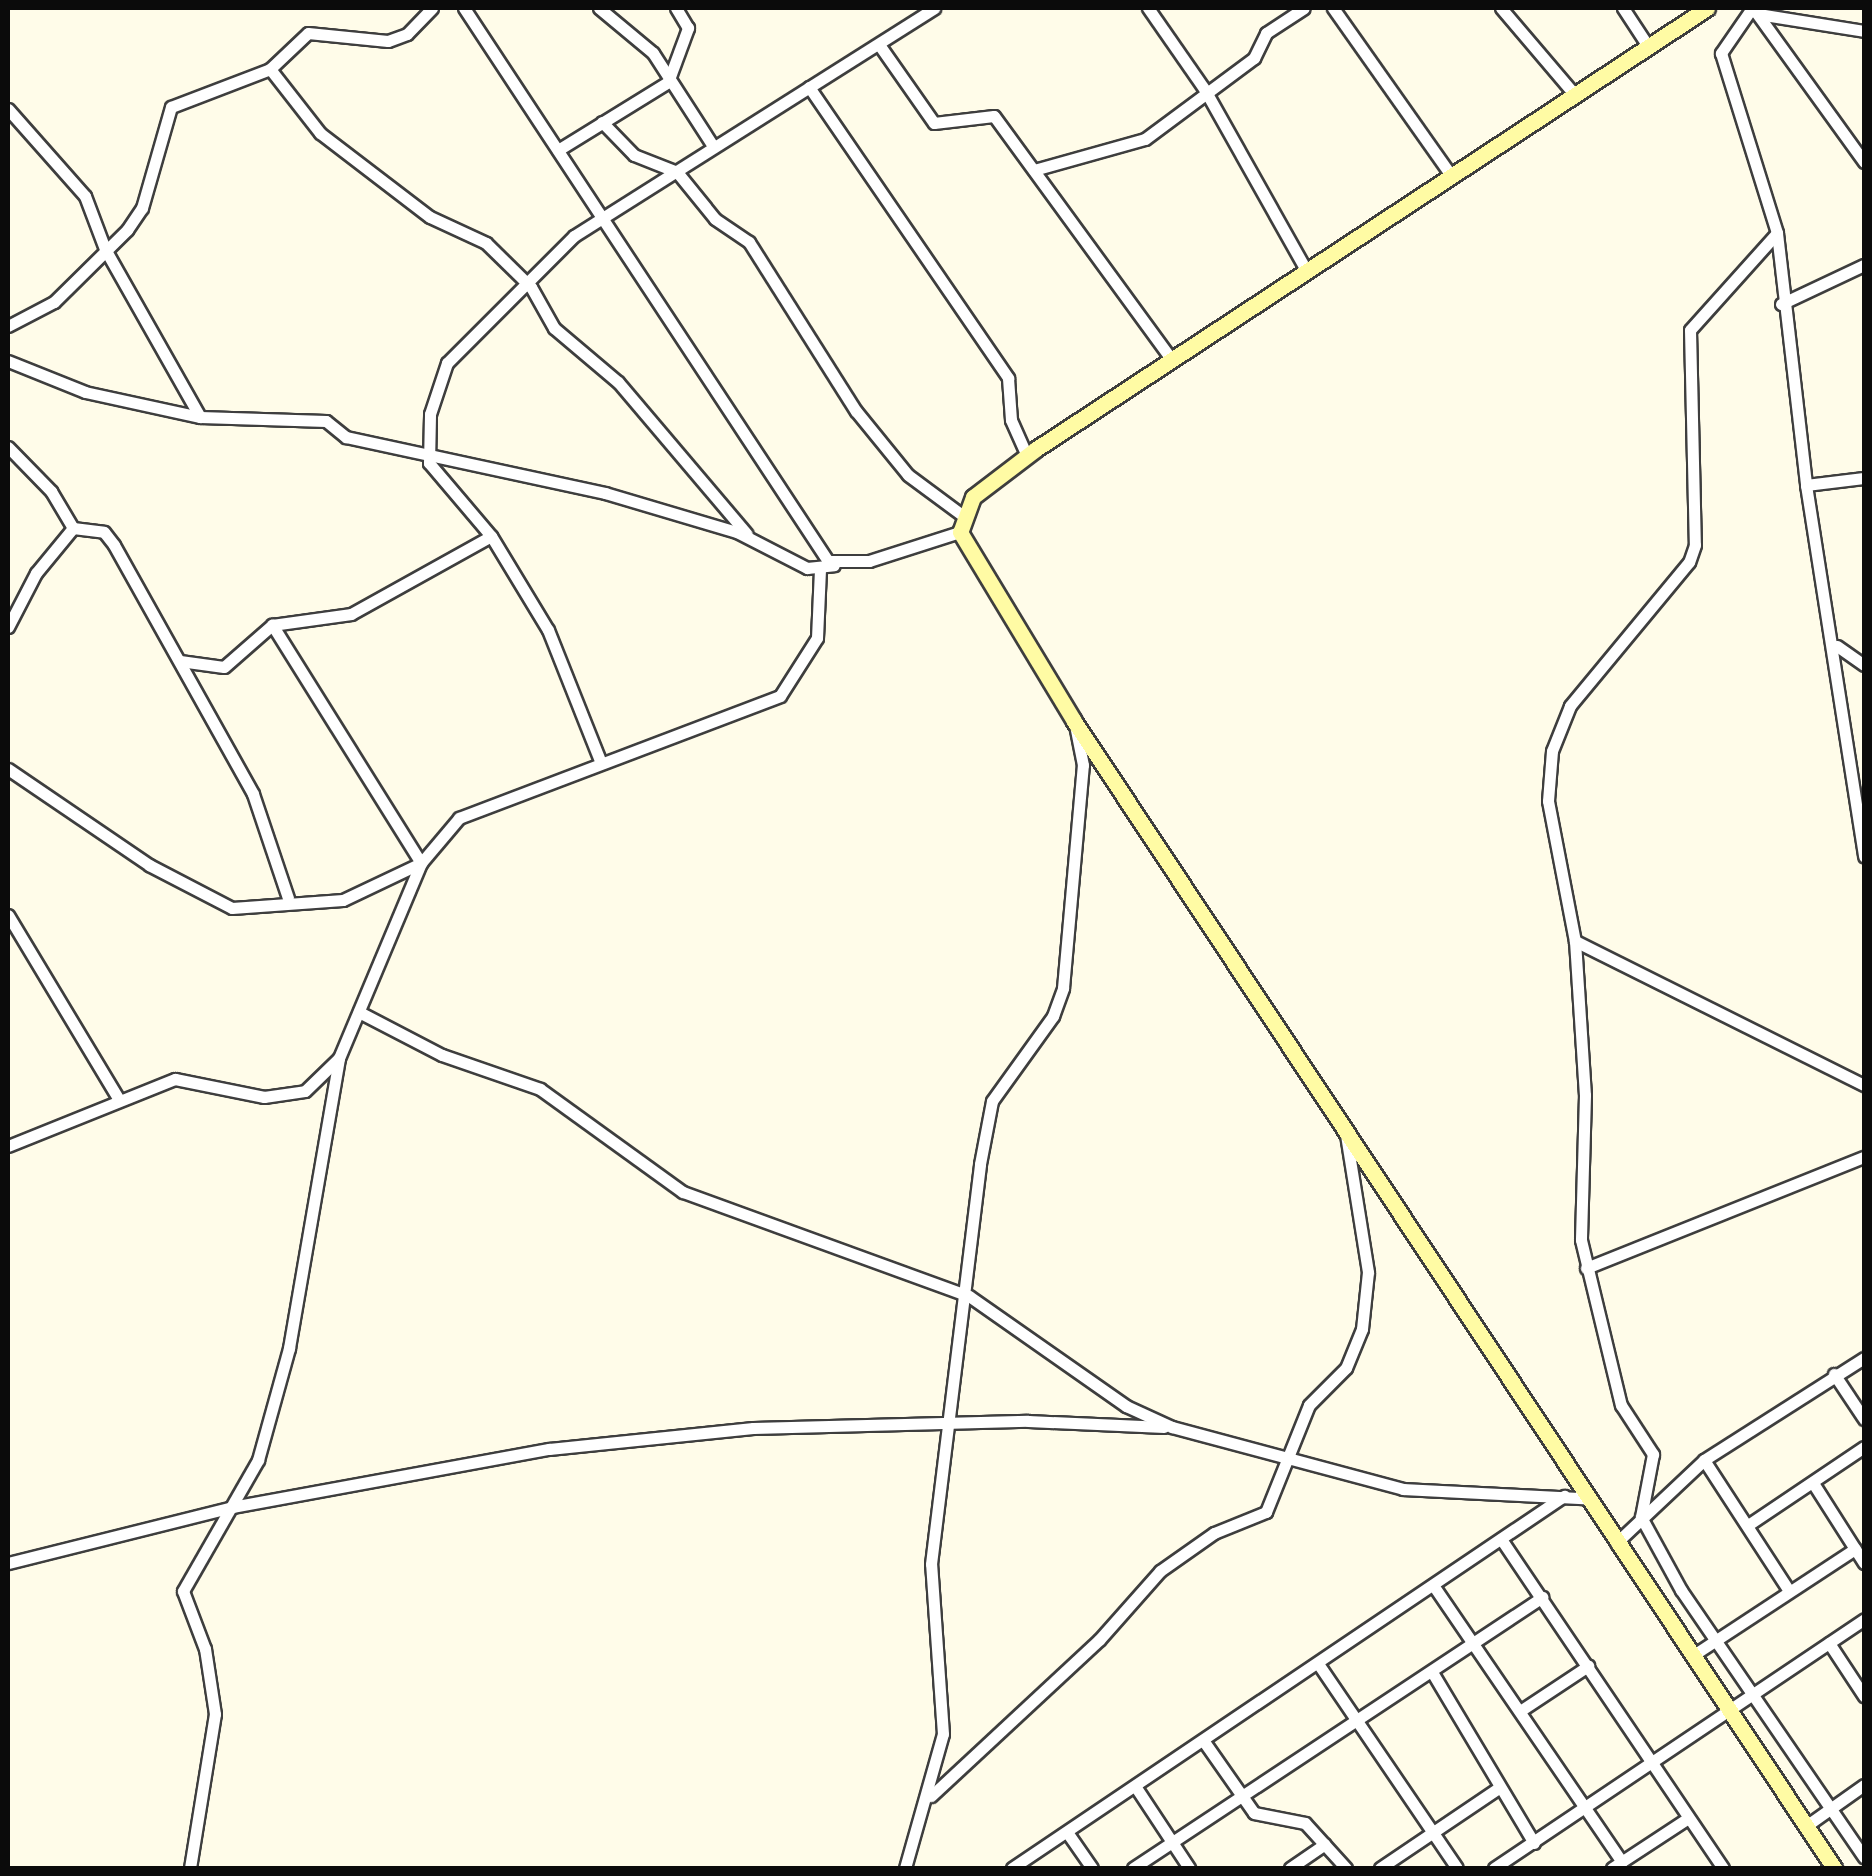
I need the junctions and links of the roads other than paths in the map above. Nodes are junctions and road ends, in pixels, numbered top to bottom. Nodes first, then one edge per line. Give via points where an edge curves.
1 (432, 8) edge
2 (464, 8) edge
3 (599, 8) edge
4 (676, 8) edge
5 (934, 8) edge
6 (1148, 8) edge
7 (1304, 8) edge
8 (1332, 8) edge
9 (1501, 8) edge
10 (1623, 8) edge
11 (1708, 8) edge
12 (1754, 10) edge
13 (914, 13) edge
14 (1864, 31) edge
15 (880, 46) junction
16 (1648, 46) junction
17 (270, 69) junction
18 (668, 82) junction
19 (809, 87) junction
20 (1204, 90) junction
21 (1575, 95) junction
22 (8, 109) edge
23 (602, 122) junction
24 (713, 146) junction
25 (558, 150) junction
26 (1864, 162) edge
27 (1034, 170) junction
28 (676, 172) junction
29 (1452, 177) junction
30 (601, 216) junction
31 (1777, 233) junction
32 (105, 249) junction
33 (1864, 265) edge
34 (1307, 272) junction
35 (531, 287) junction
36 (1781, 304) junction
37 (8, 326) edge
38 (1172, 360) junction
39 (8, 361) edge
40 (8, 370) edge
41 (37, 372) junction
42 (200, 417) junction
43 (8, 448) edge
44 (424, 451) junction
45 (1026, 456) junction
46 (1864, 478) edge
47 (1806, 485) junction
48 (961, 524) junction
49 (73, 528) junction
50 (491, 536) junction
51 (754, 542) junction
52 (834, 565) junction
53 (820, 569) junction
54 (272, 625) junction
55 (8, 627) edge
56 (1837, 646) junction
57 (180, 661) junction
58 (1864, 665) edge
59 (1074, 721) junction
60 (602, 763) junction
61 (8, 769) edge
62 (1864, 856) edge
63 (421, 863) junction
64 (288, 898) junction
65 (8, 915) edge
66 (1575, 941) junction
67 (359, 1012) junction
68 (339, 1058) junction
69 (1864, 1084) edge
70 (119, 1100) junction
71 (1346, 1131) junction
72 (8, 1146) edge
73 (1864, 1158) edge
74 (1586, 1268) junction
75 (969, 1296) junction
76 (1864, 1358) edge
77 (1834, 1374) junction
78 (1864, 1419) edge
79 (946, 1425) junction
80 (1172, 1427) junction
81 (1864, 1448) edge
82 (1293, 1459) junction
83 (1704, 1460) junction
84 (1813, 1483) junction
85 (1564, 1496) junction
86 (1584, 1498) junction
87 (232, 1507) junction
88 (1641, 1517) junction
89 (1748, 1524) junction
90 (1501, 1538) junction
91 (1616, 1542) junction
92 (1856, 1549) junction
93 (1864, 1562) edge
94 (8, 1563) edge
95 (1434, 1585) junction
96 (1789, 1592) junction
97 (1542, 1597) junction
98 (1864, 1619) edge
99 (1719, 1638) junction
100 (1475, 1642) junction
101 (1829, 1643) junction
102 (1692, 1656) junction
103 (1319, 1665) junction
104 (1588, 1666) junction
105 (1432, 1672) junction
106 (1863, 1692) edge
107 (1754, 1694) junction
108 (1520, 1711) junction
109 (1730, 1712) junction
110 (1357, 1722) junction
111 (1204, 1743) junction
112 (1652, 1765) junction
113 (1864, 1785) edge
114 (1137, 1789) junction
115 (1497, 1790) junction
116 (931, 1796) junction
117 (1242, 1798) junction
118 (1587, 1807) junction
119 (1834, 1807) junction
120 (1688, 1818) junction
121 (1806, 1826) junction
122 (1432, 1833) junction
123 (1069, 1835) junction
124 (1534, 1843) junction
125 (1172, 1844) junction
126 (1325, 1844) junction
127 (1864, 1861) edge
128 (1617, 1865) edge
129 (190, 1868) edge
130 (905, 1868) edge
131 (1012, 1868) edge
132 (1092, 1868) edge
133 (1133, 1868) edge
134 (1189, 1868) edge
135 (1290, 1868) edge
136 (1346, 1868) edge
137 (1380, 1868) edge
138 (1457, 1868) edge
139 (1494, 1868) edge
140 (1723, 1868) edge
141 (1834, 1868) edge
142 (1857, 1868) edge

1 - 17 street via 408,34 388,42 308,33
2 - 25 street
3 - 18 street via 653,53
4 - 18 street via 688,28
5 - 13 street
6 - 20 street
7 - 20 street via 1266,33 1254,58
8 - 29 street
9 - 21 street
10 - 16 street
11 - 16 street
12 - 14 street
12 - 26 street
12 - 31 street via 1721,53
13 - 15 street
15 - 19 street
15 - 27 street via 934,123 994,116
16 - 21 street
17 - 32 street via 171,107 142,208
17 - 35 street via 320,133 430,217 486,244
18 - 23 street
18 - 24 street
19 - 24 street
19 - 45 street via 1008,378 1011,420
20 - 27 street via 1145,139
20 - 34 street
21 - 29 street
22 - 32 street via 85,196
23 - 25 street
23 - 28 street via 634,155
24 - 28 street
25 - 30 street
27 - 38 street
28 - 30 street
28 - 48 street via 715,219 758,252 827,370 908,475
29 - 34 street
30 - 35 street
30 - 52 street
31 - 36 street
31 - 66 street via 1690,330 1698,469 1689,562 1570,706 1552,751 1548,801
32 - 37 street via 54,302
32 - 42 street
33 - 36 street
34 - 38 street
35 - 44 street via 485,319 447,363
35 - 51 street via 554,328 618,382
36 - 47 street
38 - 45 street
39 - 41 street
40 - 41 street
41 - 42 street via 85,392
42 - 44 street via 326,420 346,437
43 - 49 street via 51,490
44 - 50 street
44 - 51 street via 605,493
45 - 48 street
46 - 47 street
47 - 56 street
48 - 52 street
48 - 59 street
49 - 55 street via 36,573
49 - 57 street via 110,538
50 - 54 street via 351,614
50 - 60 street via 548,630
51 - 53 street
52 - 53 street
53 - 60 street via 817,638 780,696
54 - 57 street via 224,667
54 - 63 street
56 - 58 street
56 - 62 street
57 - 64 street via 253,794
59 - 71 street
59 - 75 street via 1083,765 1064,988 1053,1016 992,1101
60 - 63 street via 460,818
61 - 64 street via 212,899 244,909
63 - 64 street via 343,900
63 - 67 street
65 - 70 street
66 - 69 street
66 - 74 street
67 - 68 street
67 - 75 street via 442,1055 540,1090 684,1192
68 - 70 street via 305,1091 264,1097 193,1085 187,1077
68 - 87 street via 289,1348 258,1460
70 - 72 street
71 - 82 street via 1368,1272 1362,1329 1346,1368 1309,1405
71 - 86 street
73 - 74 street
74 - 88 street via 1620,1405 1654,1454
75 - 79 street
75 - 80 street via 1126,1406
76 - 77 street
77 - 78 street
77 - 83 street
79 - 80 street
79 - 87 street via 753,1428 549,1448
79 - 116 street via 931,1564 944,1734
80 - 82 street
81 - 84 street
82 - 85 street via 1403,1489
82 - 116 street via 1266,1512 1214,1533 1160,1571 1099,1640
83 - 88 street
83 - 89 street
84 - 89 street
84 - 92 street
85 - 86 street
85 - 90 street
86 - 91 street
87 - 94 street
87 - 129 street via 183,1591 205,1648 215,1714
88 - 91 street
88 - 99 street
89 - 96 street
90 - 95 street
90 - 97 street
91 - 102 street
92 - 93 street
92 - 96 street
95 - 100 street
95 - 103 street
96 - 99 street
97 - 100 street
97 - 104 street
98 - 101 street
99 - 102 street
99 - 107 street
100 - 105 street
100 - 108 street
101 - 106 street
101 - 107 street
102 - 109 street
103 - 110 street
103 - 111 street
104 - 108 street
104 - 112 street
105 - 110 street
105 - 115 street
107 - 109 street
107 - 119 street
108 - 118 street
109 - 112 street
109 - 121 street
110 - 117 street
110 - 122 street
111 - 114 street
111 - 117 street
112 - 118 street
112 - 120 street
113 - 119 street
114 - 123 street
114 - 125 street
115 - 122 street
115 - 124 street
116 - 130 street
117 - 125 street
117 - 126 street via 1254,1812 1305,1823
118 - 124 street
118 - 128 street
119 - 121 street
119 - 127 street
120 - 128 street
120 - 140 street
121 - 141 street
122 - 137 street
122 - 138 street
123 - 131 street
123 - 132 street
124 - 139 street
125 - 133 street
125 - 134 street
126 - 135 street
126 - 136 street
127 - 142 street

